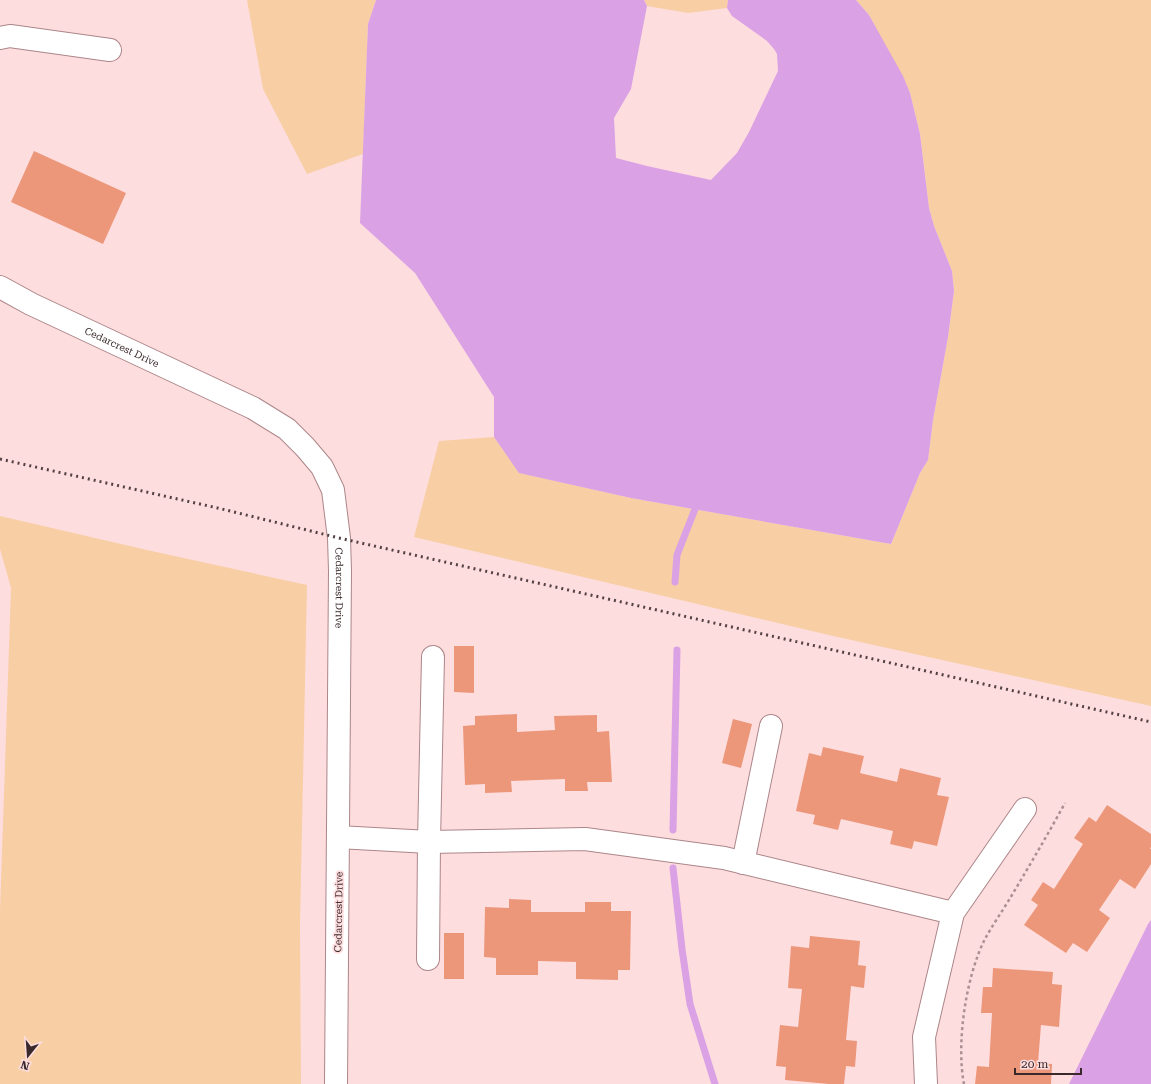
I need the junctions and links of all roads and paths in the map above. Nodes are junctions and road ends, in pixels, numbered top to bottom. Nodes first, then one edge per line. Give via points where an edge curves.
1 (0, 38) edge
2 (110, 50) dead end
3 (0, 287) edge
4 (433, 657) dead end
5 (771, 726) dead end
6 (1065, 803) dead end
7 (1025, 809) dead end
8 (338, 838) junction
9 (429, 842) junction
10 (743, 862) junction
11 (953, 913) junction
12 (428, 959) dead end
13 (336, 1084) edge
14 (926, 1084) edge
15 (964, 1084) edge

1 - 2 street via 10,36
3 - 8 street, Cedarcrest Drive via 253,408 286,429 306,447 322,468 333,490 339,538
4 - 9 street
5 - 10 street
6 - 15 path via 985,940 971,974 962,1043
7 - 11 street
8 - 9 street
8 - 13 street, Cedarcrest Drive
9 - 10 street via 585,839
9 - 12 street
10 - 11 street
11 - 14 street via 924,1037

